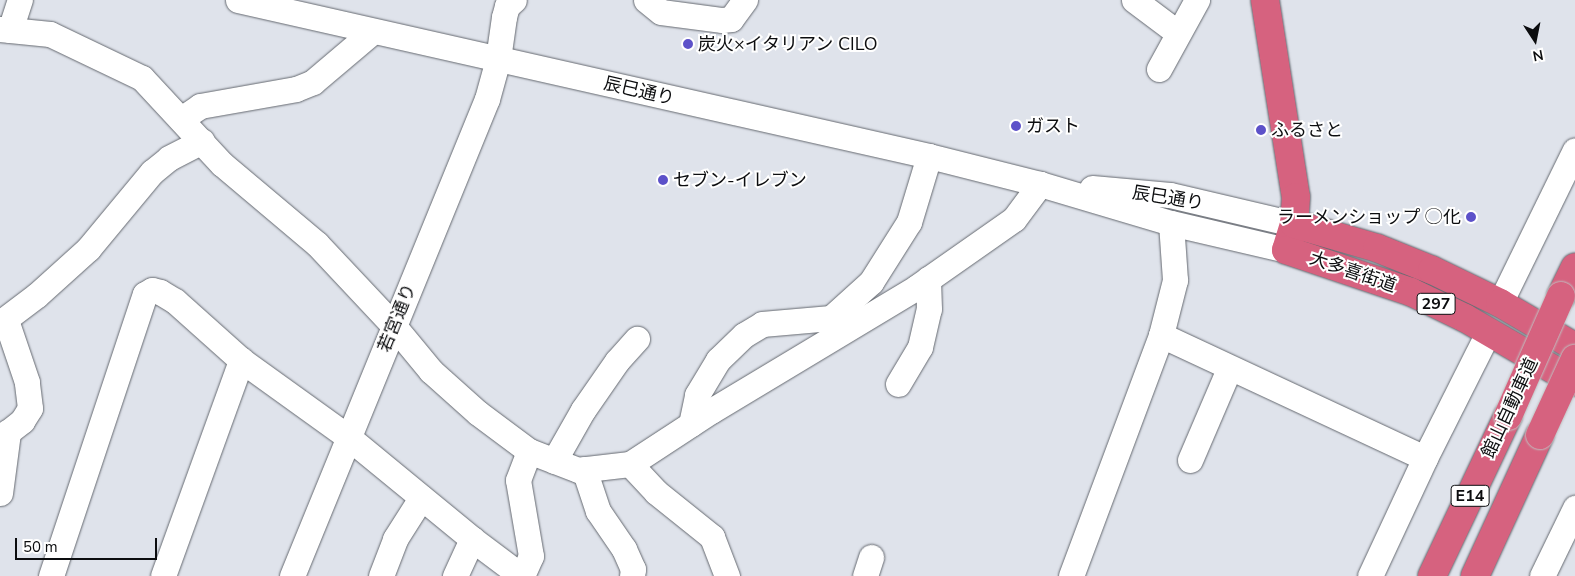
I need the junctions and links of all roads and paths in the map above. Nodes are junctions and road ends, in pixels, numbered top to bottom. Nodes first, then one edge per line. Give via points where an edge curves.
1 (20, 0) edge
2 (238, 0) edge
3 (514, 0) edge
4 (646, 0) edge
5 (745, 0) edge
6 (1134, 0) edge
7 (1196, 0) edge
8 (1265, 0) edge
9 (5, 30) edge
10 (372, 32) junction
11 (1178, 34) junction
12 (498, 59) junction
13 (1159, 69) dead end
14 (181, 119) junction
15 (202, 141) junction
16 (1575, 150) edge
17 (929, 156) junction
18 (1040, 184) junction
19 (1171, 223) junction
20 (1294, 224) junction
21 (1286, 250) junction
22 (1575, 267) edge
23 (928, 279) junction
24 (1500, 303) junction
25 (3, 322) edge
26 (393, 325) junction
27 (1489, 331) junction
28 (1161, 335) junction
29 (637, 339) dead end
30 (1575, 347) edge
31 (1575, 359) edge
32 (241, 360) junction
33 (1229, 369) junction
34 (1575, 382) edge
35 (898, 384) dead end
36 (691, 424) junction
37 (348, 437) junction
38 (529, 451) junction
39 (1425, 458) junction
40 (1190, 460) dead end
41 (554, 461) junction
42 (630, 464) junction
43 (584, 469) junction
44 (0, 493) edge
45 (421, 498) junction
46 (1572, 521) edge
47 (472, 539) junction
48 (51, 576) edge
49 (163, 576) edge
50 (292, 576) edge
51 (381, 576) edge
52 (455, 576) edge
53 (517, 576) edge
54 (522, 576) edge
55 (632, 576) edge
56 (727, 576) edge
57 (1071, 576) edge
58 (1370, 576) edge
59 (1432, 576) edge
60 (1475, 576) edge
61 (1542, 576) edge

1 - 9 street
2 - 10 street, 辰巳通り
3 - 12 street, 若宮通り via 507,6 504,17
4 - 5 street via 661,12 722,20 731,19
6 - 11 street
7 - 11 street
8 - 20 highway, 大多喜街道 via 1296,197
9 - 14 street via 50,34 142,78
10 - 12 street, 辰巳通り
10 - 14 street via 313,82 296,89 200,106
11 - 13 street
12 - 17 street, 辰巳通り
12 - 26 street, 若宮通り via 487,99
14 - 15 street
15 - 25 street via 169,158 152,172 88,248
15 - 26 street via 222,164 317,244
16 - 24 street
17 - 18 street, 辰巳通り
17 - 36 street via 909,222 871,282 831,318 762,324 744,335 718,360 696,395
18 - 19 street, 辰巳通り
18 - 20 street, 辰巳通り via 1170,195
18 - 23 street via 1014,219
19 - 21 street, 辰巳通り
19 - 28 street via 1175,280
20 - 21 highway, 大多喜街道
20 - 24 highway, 大多喜街道 / 297 via 1377,248
21 - 27 highway, 大多喜街道 / 297 via 1411,292
22 - 59 highway, 館山自動車道 / E14, bridge
23 - 35 street via 929,309 920,347
23 - 36 street
24 - 30 highway, 大多喜街道 / 297
25 - 44 street via 27,382 30,408 22,421 8,432
26 - 37 street, 若宮通り
26 - 38 street via 432,371 478,413
27 - 34 highway, 大多喜街道 / 297
27 - 39 street
28 - 33 street
28 - 57 street
29 - 41 street via 617,361 583,410
31 - 60 highway, E14, bridge
32 - 37 street
32 - 48 street via 175,301 152,290 145,294
32 - 49 street
33 - 39 street
33 - 40 street
36 - 42 street
37 - 45 street
37 - 50 street, 若宮通り
38 - 41 street
38 - 54 street via 518,480 531,556
39 - 58 street
41 - 43 street via 578,470
42 - 43 street
42 - 56 street via 656,492 712,537
43 - 55 street via 598,510 624,549 633,569
45 - 47 street
45 - 51 street via 395,539
46 - 61 street
47 - 52 street
47 - 53 street

